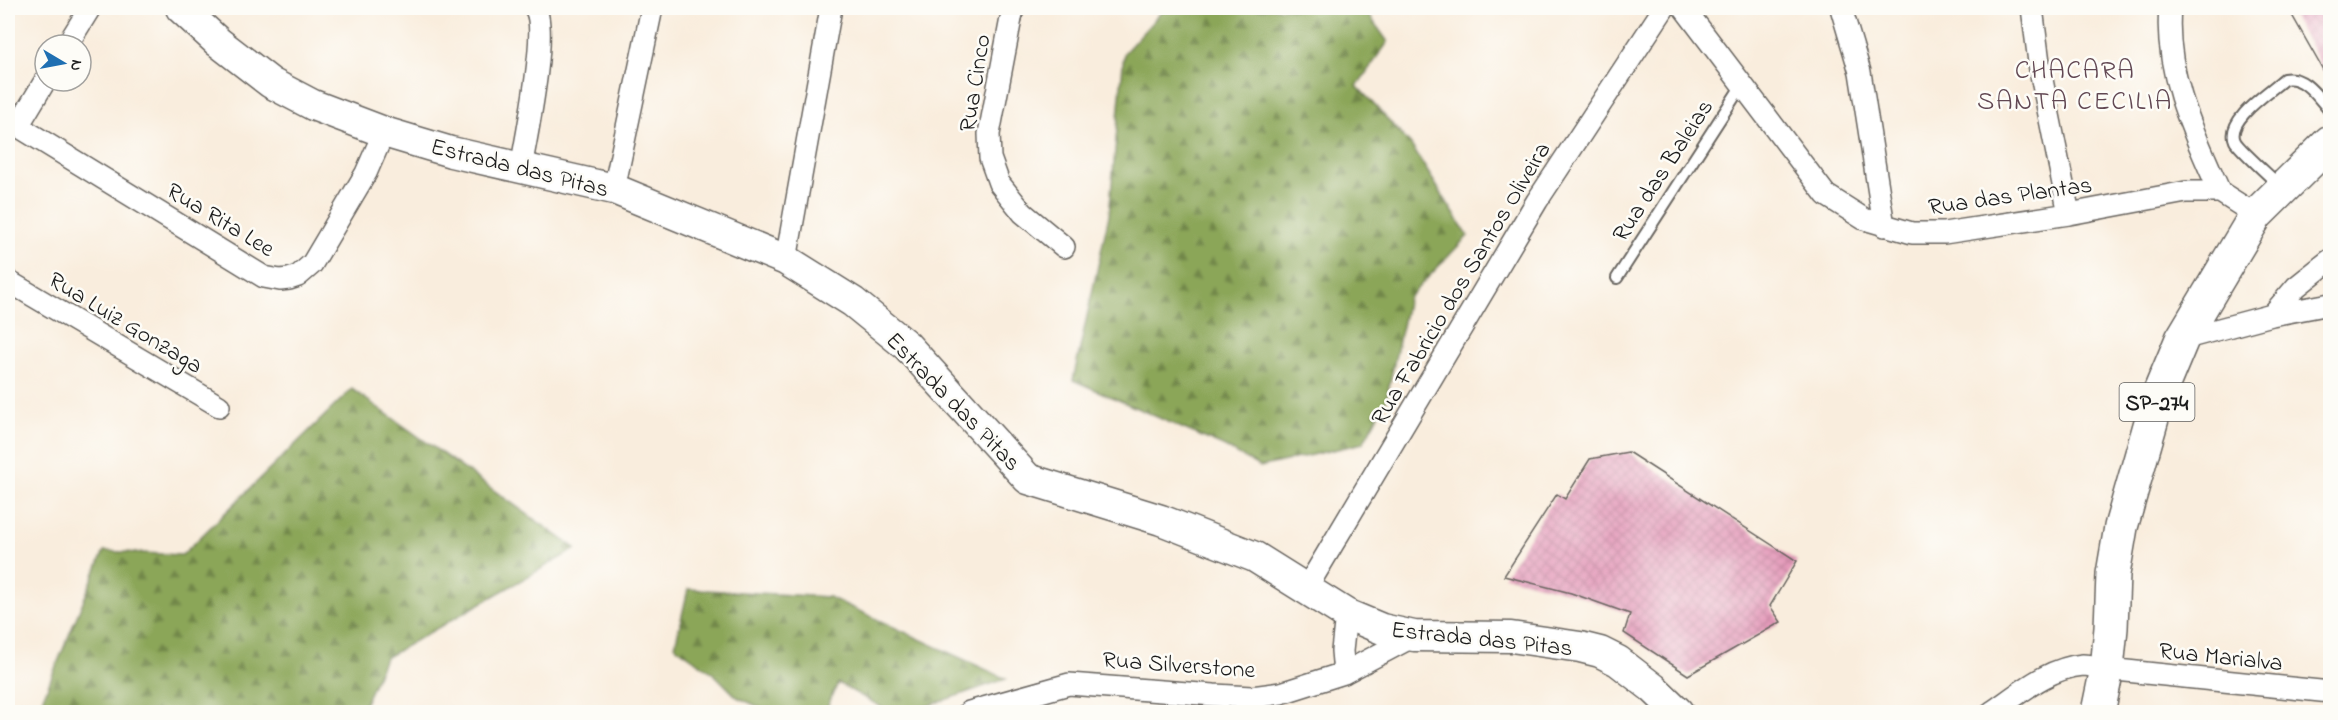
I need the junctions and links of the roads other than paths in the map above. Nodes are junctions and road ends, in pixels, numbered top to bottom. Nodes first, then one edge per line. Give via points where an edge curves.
1 (90, 8) edge
2 (181, 8) edge
3 (535, 8) edge
4 (652, 8) edge
5 (831, 8) edge
6 (1013, 8) edge
7 (1664, 8) edge
8 (1684, 8) edge
9 (1841, 8) edge
10 (2032, 8) edge
11 (2170, 8) edge
12 (74, 33) edge
13 (1742, 85) junction
14 (36, 93) edge
15 (2331, 111) edge
16 (13, 123) edge
17 (384, 132) junction
18 (2331, 142) edge
19 (521, 168) junction
20 (2283, 188) junction
21 (614, 189) junction
22 (2220, 192) junction
23 (2069, 214) junction
24 (2256, 215) junction
25 (1884, 226) junction
26 (1064, 247) dead end
27 (786, 260) junction
28 (2331, 260) edge
29 (1617, 279) dead end
30 (8, 281) edge
31 (2331, 304) edge
32 (2272, 315) junction
33 (2182, 339) junction
34 (219, 406) dead end
35 (1305, 589) junction
36 (1346, 614) junction
37 (1414, 636) junction
38 (2107, 669) junction
39 (1344, 673) junction
40 (2331, 692) edge
41 (969, 712) edge
42 (1678, 712) edge
43 (1992, 712) edge
44 (2098, 712) edge

1 - 12 street
2 - 17 street, Estrada das Pitas via 271,83 313,105
3 - 19 street via 540,27
4 - 21 street
5 - 27 street
6 - 26 street, Rua Cinco via 989,134 990,158 999,183 1023,213
7 - 35 street, Rua Fabricio dos Santos Oliveira via 1537,201
8 - 13 street, Rua das Plantas
9 - 25 street via 1860,72
10 - 23 street via 2040,70
11 - 22 street via 2175,73 2188,120
13 - 25 street, Rua das Plantas via 1826,195 1864,219
13 - 29 lane, Rua das Baleias
14 - 16 street
15 - 20 lane via 2301,80 2292,77 2284,79 2240,117 2234,130 2235,141
16 - 17 street, Rua Rita Lee via 264,276 280,280 298,276 312,264 366,173
17 - 19 street, Estrada das Pitas
18 - 20 main road, SP-274
19 - 21 street, Estrada das Pitas
20 - 24 main road, SP-274
21 - 27 street, Estrada das Pitas
22 - 23 street, Rua das Plantas via 2186,192
22 - 24 street
23 - 25 street, Rua das Plantas via 1944,233 1912,233
24 - 33 main road, SP-274
27 - 35 street, Estrada das Pitas via 853,302 908,346 1028,479 1161,520 1255,557
28 - 32 street via 2296,287
30 - 34 street, Rua Luiz Gonzaga
31 - 32 street
32 - 33 street
33 - 38 main road, SP-274 via 2159,394 2121,527 2113,574
35 - 36 street, Estrada das Pitas
36 - 37 street, Estrada das Pitas via 1382,629
36 - 39 street
37 - 39 street, Rua Silverstone
37 - 42 street, Estrada das Pitas via 1511,637 1590,650 1618,661
38 - 40 street, Rua Marialva
38 - 43 street, Rua Marialva via 2086,665 2063,669 2040,678
38 - 44 main road, SP-274
39 - 41 street, Rua Silverstone via 1281,693 1252,697 1069,684

